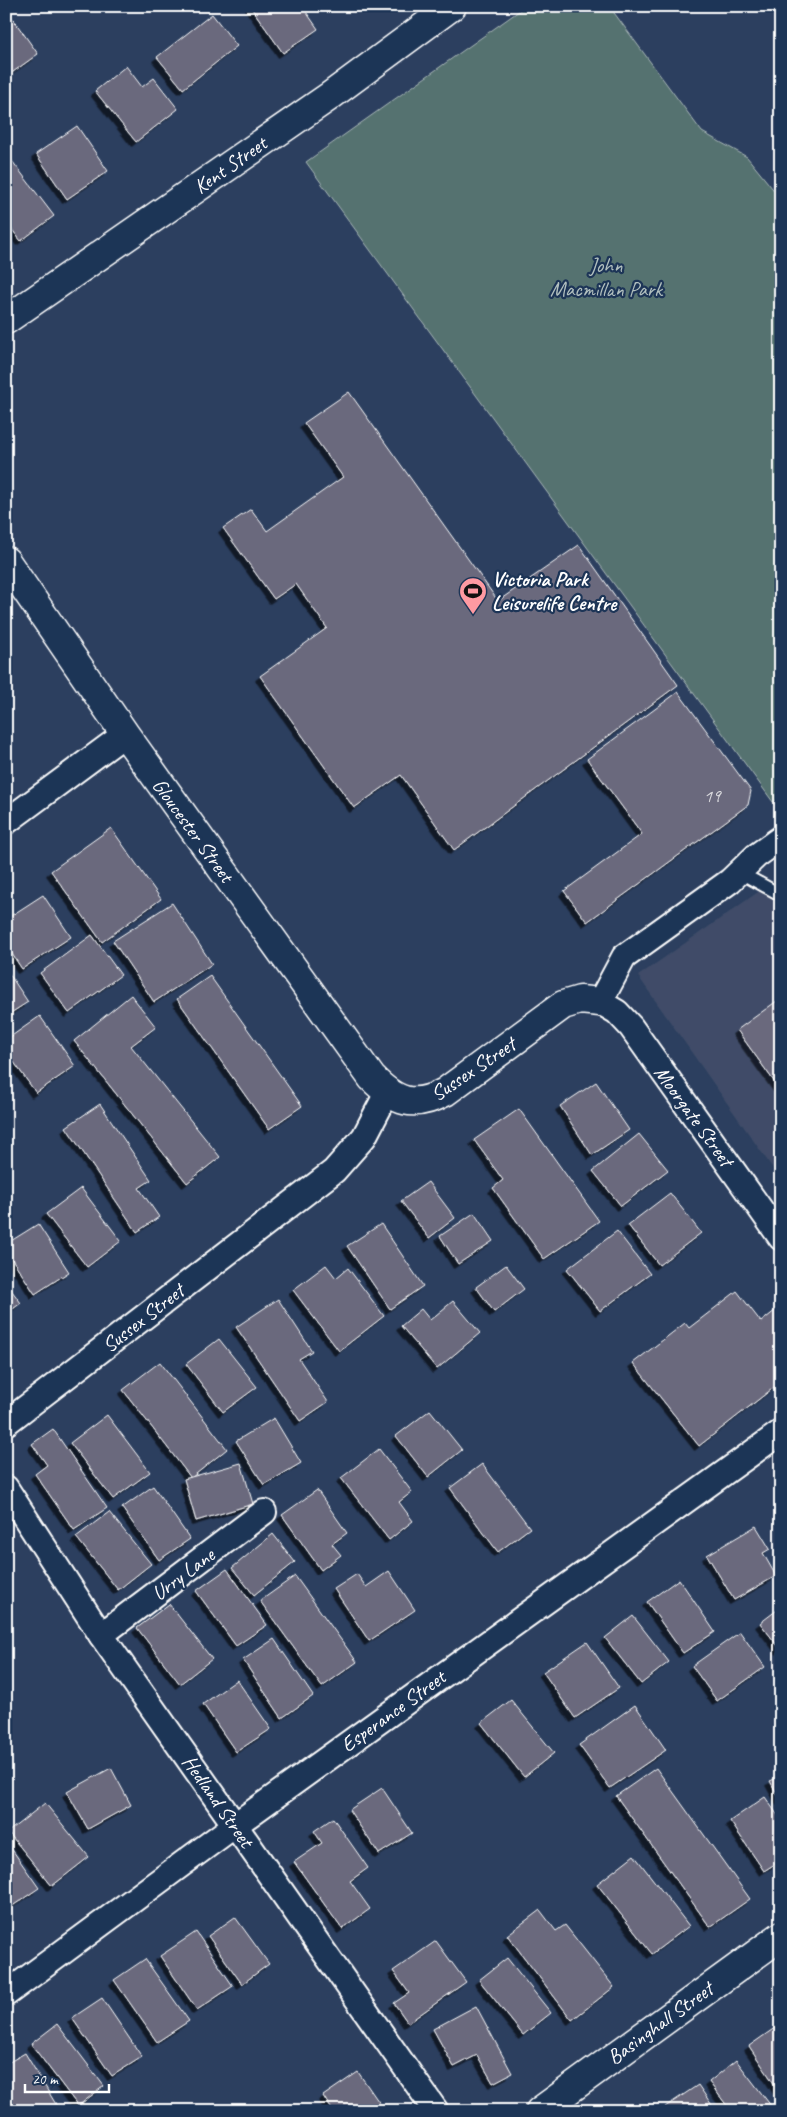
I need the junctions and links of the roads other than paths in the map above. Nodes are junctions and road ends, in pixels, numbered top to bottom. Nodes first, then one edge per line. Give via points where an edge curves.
1 (452, 6) edge
2 (6, 320) edge
3 (6, 561) edge
4 (125, 734) junction
5 (6, 822) edge
6 (781, 838) edge
7 (739, 872) junction
8 (781, 895) edge
9 (600, 1002) junction
10 (387, 1093) junction
11 (781, 1238) edge
12 (6, 1423) edge
13 (781, 1432) edge
14 (6, 1488) edge
15 (264, 1512) dead end
16 (101, 1636) junction
17 (235, 1825) junction
18 (781, 1936) edge
19 (6, 1994) edge
20 (436, 2111) edge
21 (540, 2111) edge

1 - 2 street, Kent Street via 330,96
3 - 4 street, Gloucester Street
4 - 5 street
4 - 10 street, Gloucester Street via 372,1078
6 - 7 street
7 - 8 lane
7 - 9 street via 624,957
9 - 10 street, Sussex Street via 580,1000 563,1005 431,1100 413,1103
9 - 11 street, Moorgate Street via 631,1027
10 - 12 street, Sussex Street via 364,1137 334,1171
13 - 17 street, Esperance Street
14 - 16 street, Hedland Street
15 - 16 street, Urry Lane
16 - 17 street, Hedland Street
17 - 19 street, Esperance Street
17 - 20 street, Hedland Street
18 - 21 street, Basinghall Street

